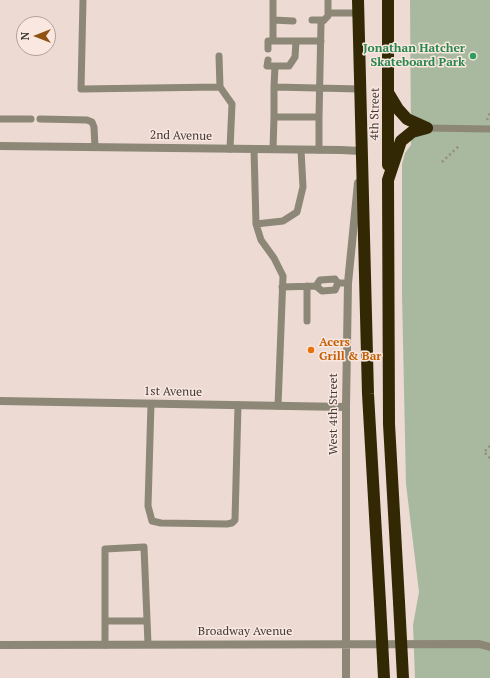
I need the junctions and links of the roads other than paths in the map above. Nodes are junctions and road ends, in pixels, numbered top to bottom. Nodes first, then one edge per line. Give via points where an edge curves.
1 (83, 0) edge
2 (273, 0) edge
3 (328, 0) edge
4 (358, 0) edge
5 (388, 0) edge
6 (328, 13) junction
7 (358, 13) junction
8 (273, 20) junction
9 (293, 20) dead end
10 (312, 20) dead end
11 (324, 20) junction
12 (277, 41) junction
13 (296, 41) junction
14 (321, 41) junction
15 (268, 49) dead end
16 (280, 49) dead end
17 (219, 56) dead end
18 (268, 60) dead end
19 (278, 64) junction
20 (220, 87) junction
21 (274, 87) junction
22 (320, 88) junction
23 (360, 88) junction
24 (389, 94) junction
25 (274, 117) junction
26 (319, 117) junction
27 (0, 119) edge
28 (31, 119) dead end
29 (40, 119) dead end
30 (427, 128) junction
31 (490, 129) edge
32 (0, 146) edge
33 (95, 147) junction
34 (230, 149) junction
35 (254, 149) junction
36 (273, 149) junction
37 (302, 150) junction
38 (319, 150) junction
39 (361, 151) junction
40 (388, 180) junction
41 (256, 224) junction
42 (338, 283) junction
43 (348, 283) junction
44 (307, 286) junction
45 (316, 286) junction
46 (282, 287) junction
47 (307, 321) dead end
48 (0, 401) edge
49 (151, 404) junction
50 (238, 405) junction
51 (278, 406) junction
52 (346, 407) junction
53 (105, 621) junction
54 (147, 621) junction
55 (148, 644) junction
56 (346, 644) junction
57 (0, 645) edge
58 (106, 645) junction
59 (490, 647) edge
60 (346, 678) edge
61 (384, 678) edge
62 (404, 678) edge

1 - 20 lane via 81,89
2 - 8 lane
3 - 6 lane
4 - 7 highway, 4th Street
5 - 24 highway, 4th Street
6 - 7 lane
6 - 11 lane
7 - 23 highway, 4th Street
8 - 9 lane
8 - 12 lane
10 - 11 lane
11 - 14 lane via 321,23
12 - 13 lane
12 - 15 lane via 268,41
12 - 16 lane
13 - 14 lane
13 - 19 lane via 295,57 289,66
14 - 22 lane
17 - 20 lane
18 - 19 lane via 268,66
19 - 21 lane
20 - 34 lane via 232,104
21 - 22 lane
21 - 25 lane
22 - 23 lane
22 - 26 lane
23 - 39 highway, 4th Street
24 - 30 highway via 407,119
24 - 40 highway, 4th Street
25 - 26 lane
25 - 36 lane
26 - 38 lane
27 - 28 lane
29 - 33 lane via 92,122
30 - 31 lane
30 - 40 highway via 412,132 401,141
32 - 33 street, 2nd Avenue
33 - 34 street, 2nd Avenue
34 - 35 street, 2nd Avenue
35 - 36 street, 2nd Avenue
35 - 41 lane
36 - 37 street, 2nd Avenue
37 - 38 street, 2nd Avenue
37 - 41 lane via 303,186 297,212 283,221
38 - 39 street, 2nd Avenue
39 - 43 street, West 4th Street
39 - 61 highway, 4th Street, bridge via 368,394
40 - 62 highway, 4th Street, bridge via 389,424
41 - 46 lane via 261,240 274,258 282,276
42 - 43 lane
42 - 45 lane via 335,279 320,280
42 - 45 lane via 335,290 322,291
43 - 52 street, West 4th Street
44 - 45 lane
44 - 46 lane
44 - 47 lane
46 - 51 lane
48 - 49 street, 1st Avenue
49 - 50 street, 1st Avenue
49 - 50 lane via 148,506 152,521 227,524 235,520
50 - 51 street, 1st Avenue
51 - 52 street, 1st Avenue
52 - 56 street, West 4th Street
53 - 54 lane
53 - 54 lane via 105,549 144,547
53 - 58 lane
54 - 55 lane
55 - 56 street, Broadway Avenue
55 - 58 street, Broadway Avenue
56 - 59 street, Broadway Avenue via 479,644
56 - 60 street, West 4th Street
57 - 58 street, Broadway Avenue

